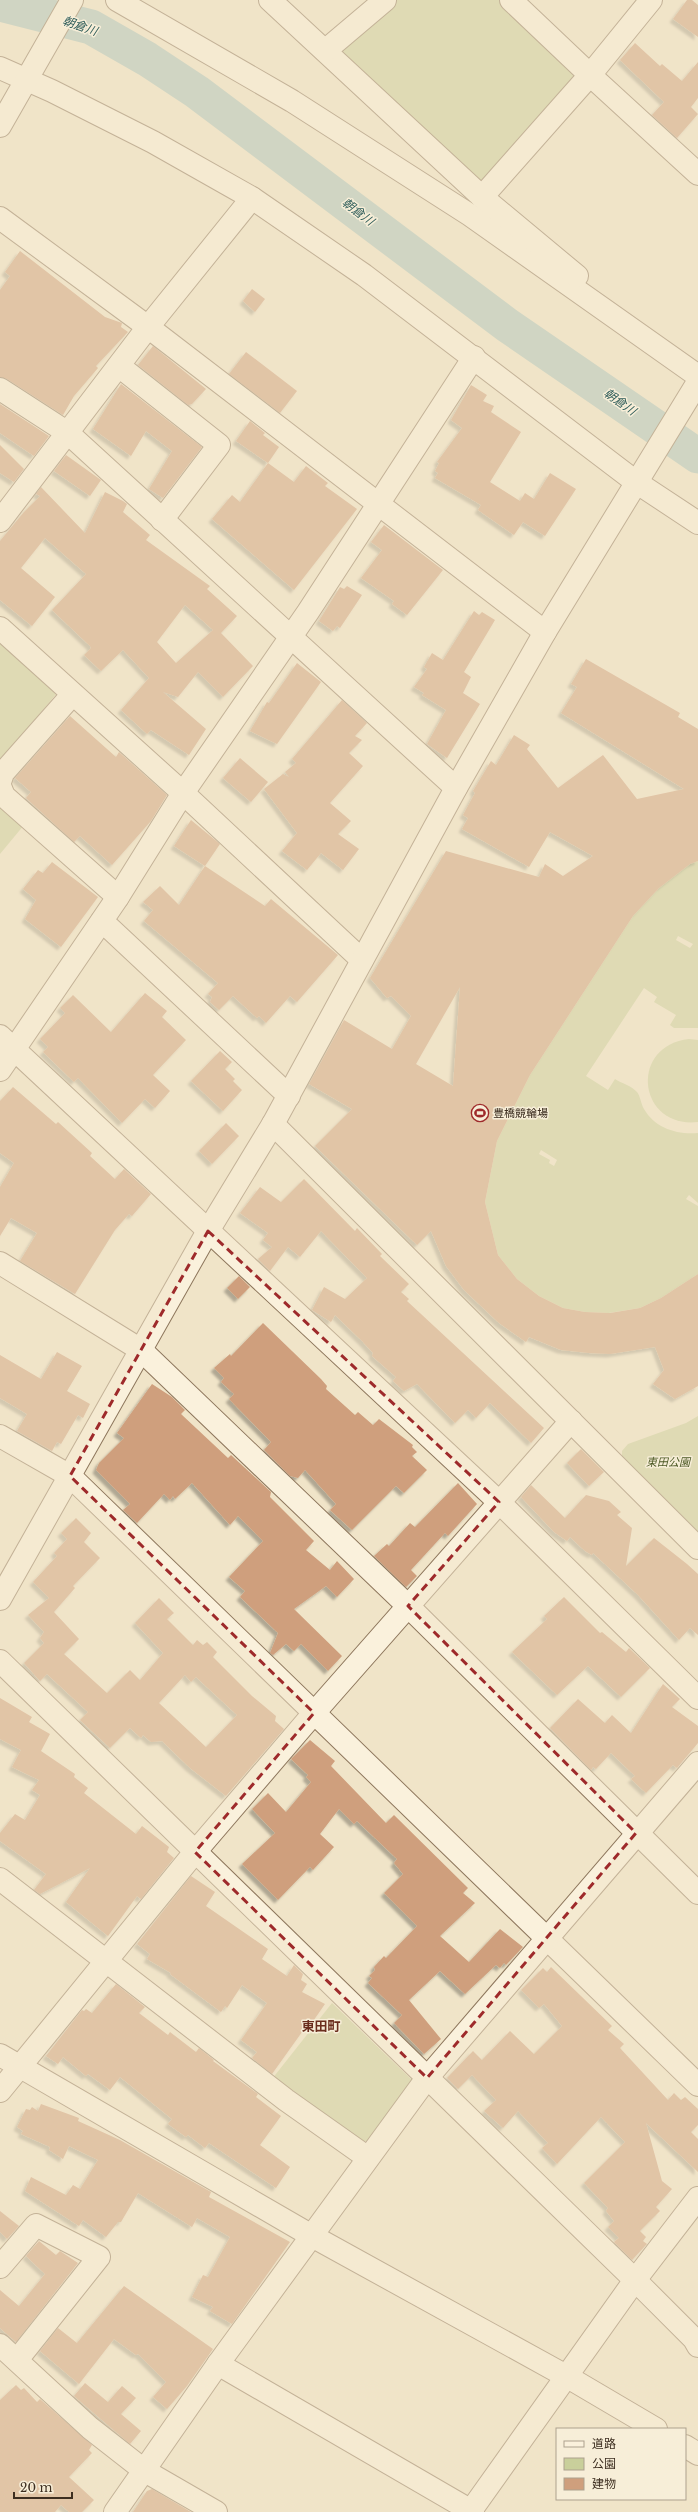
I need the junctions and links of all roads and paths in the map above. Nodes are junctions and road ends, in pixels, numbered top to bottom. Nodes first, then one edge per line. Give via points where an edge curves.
1 (72, 0) edge
2 (117, 0) edge
3 (270, 0) edge
4 (385, 0) edge
5 (511, 0) edge
6 (651, 0) edge
7 (326, 50) junction
8 (0, 68) edge
9 (590, 75) junction
10 (29, 77) junction
11 (0, 126) edge
12 (698, 174) edge
13 (482, 197) junction
14 (252, 198) junction
15 (0, 218) edge
16 (148, 327) junction
17 (474, 357) junction
18 (119, 366) junction
19 (697, 380) edge
20 (0, 389) edge
21 (68, 434) junction
22 (639, 477) junction
23 (379, 506) junction
24 (162, 520) junction
25 (0, 521) edge
26 (698, 523) edge
27 (0, 628) edge
28 (545, 632) junction
29 (289, 638) junction
30 (72, 695) junction
31 (0, 782) edge
32 (0, 786) edge
33 (456, 788) junction
34 (183, 793) junction
35 (118, 897) junction
36 (102, 921) junction
37 (362, 960) junction
38 (7, 1042) edge
39 (0, 1070) edge
40 (289, 1096) junction
41 (274, 1124) junction
42 (208, 1231) junction
43 (0, 1263) edge
44 (141, 1350) junction
45 (571, 1421) junction
46 (0, 1436) edge
47 (70, 1476) junction
48 (499, 1502) junction
49 (698, 1548) edge
50 (0, 1599) edge
51 (408, 1606) junction
52 (0, 1660) edge
53 (698, 1698) edge
54 (314, 1713) junction
55 (698, 1763) edge
56 (636, 1833) junction
57 (195, 1852) junction
58 (0, 1879) edge
59 (698, 1893) edge
60 (546, 1938) junction
61 (106, 1960) junction
62 (0, 2055) edge
63 (20, 2067) junction
64 (427, 2078) junction
65 (698, 2085) edge
66 (0, 2091) edge
67 (368, 2158) junction
68 (698, 2198) edge
69 (312, 2236) junction
70 (0, 2267) edge
71 (635, 2280) junction
72 (0, 2345) edge
73 (698, 2346) edge
74 (17, 2360) junction
75 (218, 2364) junction
76 (566, 2376) junction
77 (654, 2428) edge
78 (686, 2447) edge
79 (698, 2454) edge
80 (145, 2471) junction
81 (115, 2512) edge
82 (216, 2512) edge
83 (471, 2512) edge

1 - 10 street
2 - 19 street via 292,101 470,215
3 - 7 street
4 - 7 street
5 - 9 street
6 - 9 street
7 - 13 street
8 - 10 street
9 - 12 street
9 - 13 street
10 - 11 street
10 - 14 street
13 - 19 street
14 - 16 street
14 - 17 street via 364,275
15 - 16 street
16 - 18 street
16 - 23 street
17 - 22 street
17 - 23 street
18 - 21 street
18 - 24 street via 218,445
19 - 22 street
20 - 21 street
21 - 24 street
21 - 25 street
22 - 26 street
22 - 28 street
23 - 28 street
23 - 29 street
24 - 29 street
27 - 30 street
28 - 33 street
29 - 33 street
29 - 34 street
30 - 31 street via 3,773
30 - 34 street
32 - 35 street via 4,796
33 - 37 street
34 - 35 street
34 - 37 street
35 - 36 street
36 - 38 street
36 - 40 street
37 - 40 street
38 - 39 street
38 - 42 street
40 - 41 street
41 - 42 street
41 - 45 street
42 - 44 street
42 - 48 street
43 - 44 street
44 - 47 street
44 - 51 street
45 - 48 street
45 - 49 street
46 - 47 street
47 - 50 street
47 - 54 street
48 - 51 street
48 - 53 street
51 - 54 street
51 - 56 street
52 - 57 street
54 - 57 street
54 - 60 street
55 - 56 street
56 - 59 street
56 - 60 street
57 - 61 street
57 - 64 street
58 - 61 street
60 - 64 street
60 - 65 street
61 - 63 street
61 - 67 street via 286,2100
62 - 63 street
63 - 66 street
63 - 69 street
64 - 67 street
64 - 71 street
67 - 69 street
68 - 71 street
69 - 75 street
69 - 76 street
70 - 74 street via 36,2225 99,2257
71 - 73 street
71 - 76 street
72 - 74 street
74 - 80 street via 90,2428
75 - 80 street
75 - 83 street
76 - 77 street
76 - 83 street
78 - 79 street
80 - 81 street
80 - 82 street

